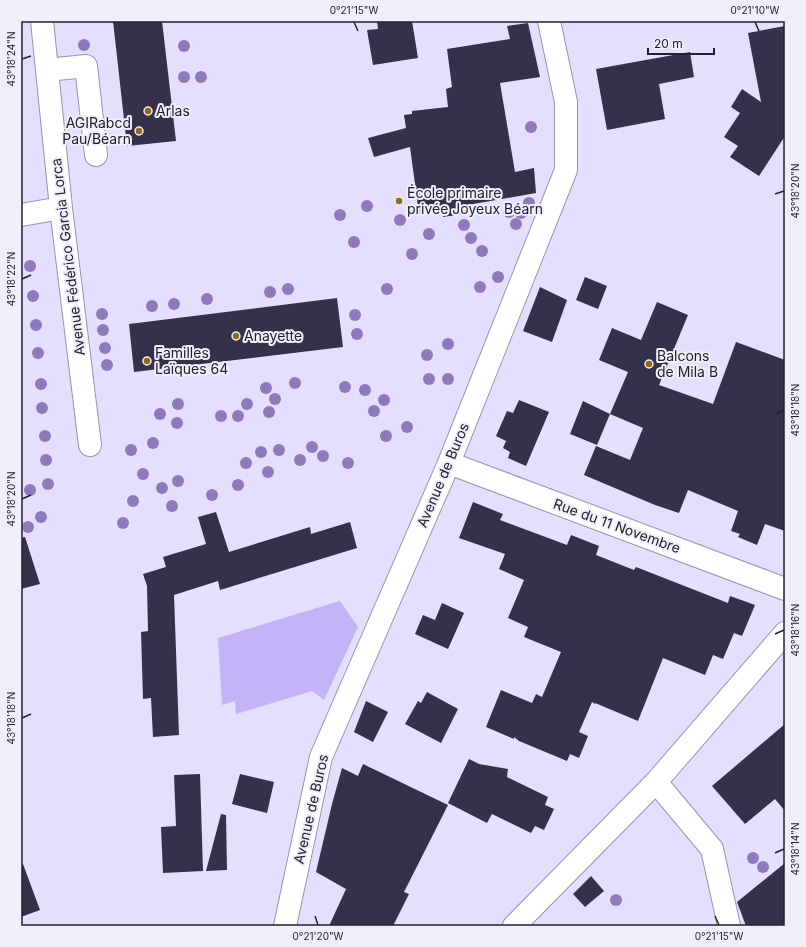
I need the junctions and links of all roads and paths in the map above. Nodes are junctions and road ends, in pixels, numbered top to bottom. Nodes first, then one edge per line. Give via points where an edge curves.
1 (42, 21) edge
2 (549, 21) edge
3 (47, 70) junction
4 (96, 154) dead end
5 (61, 208) junction
6 (21, 214) edge
7 (90, 445) dead end
8 (449, 463) junction
9 (785, 589) edge
10 (785, 633) edge
11 (656, 782) junction
12 (285, 926) edge
13 (514, 926) edge
14 (730, 926) edge

1 - 3 street, Avenue Fédérico Garcia Lorca
2 - 8 street, Avenue de Buros via 566,102 566,170
3 - 4 street via 86,66
3 - 5 street, Avenue Fédérico Garcia Lorca
5 - 6 street
5 - 7 street, Avenue Fédérico Garcia Lorca
8 - 9 street, Rue du 11 Novembre
8 - 12 street, Avenue de Buros via 321,757
10 - 11 street
11 - 13 street
11 - 14 street via 712,849

